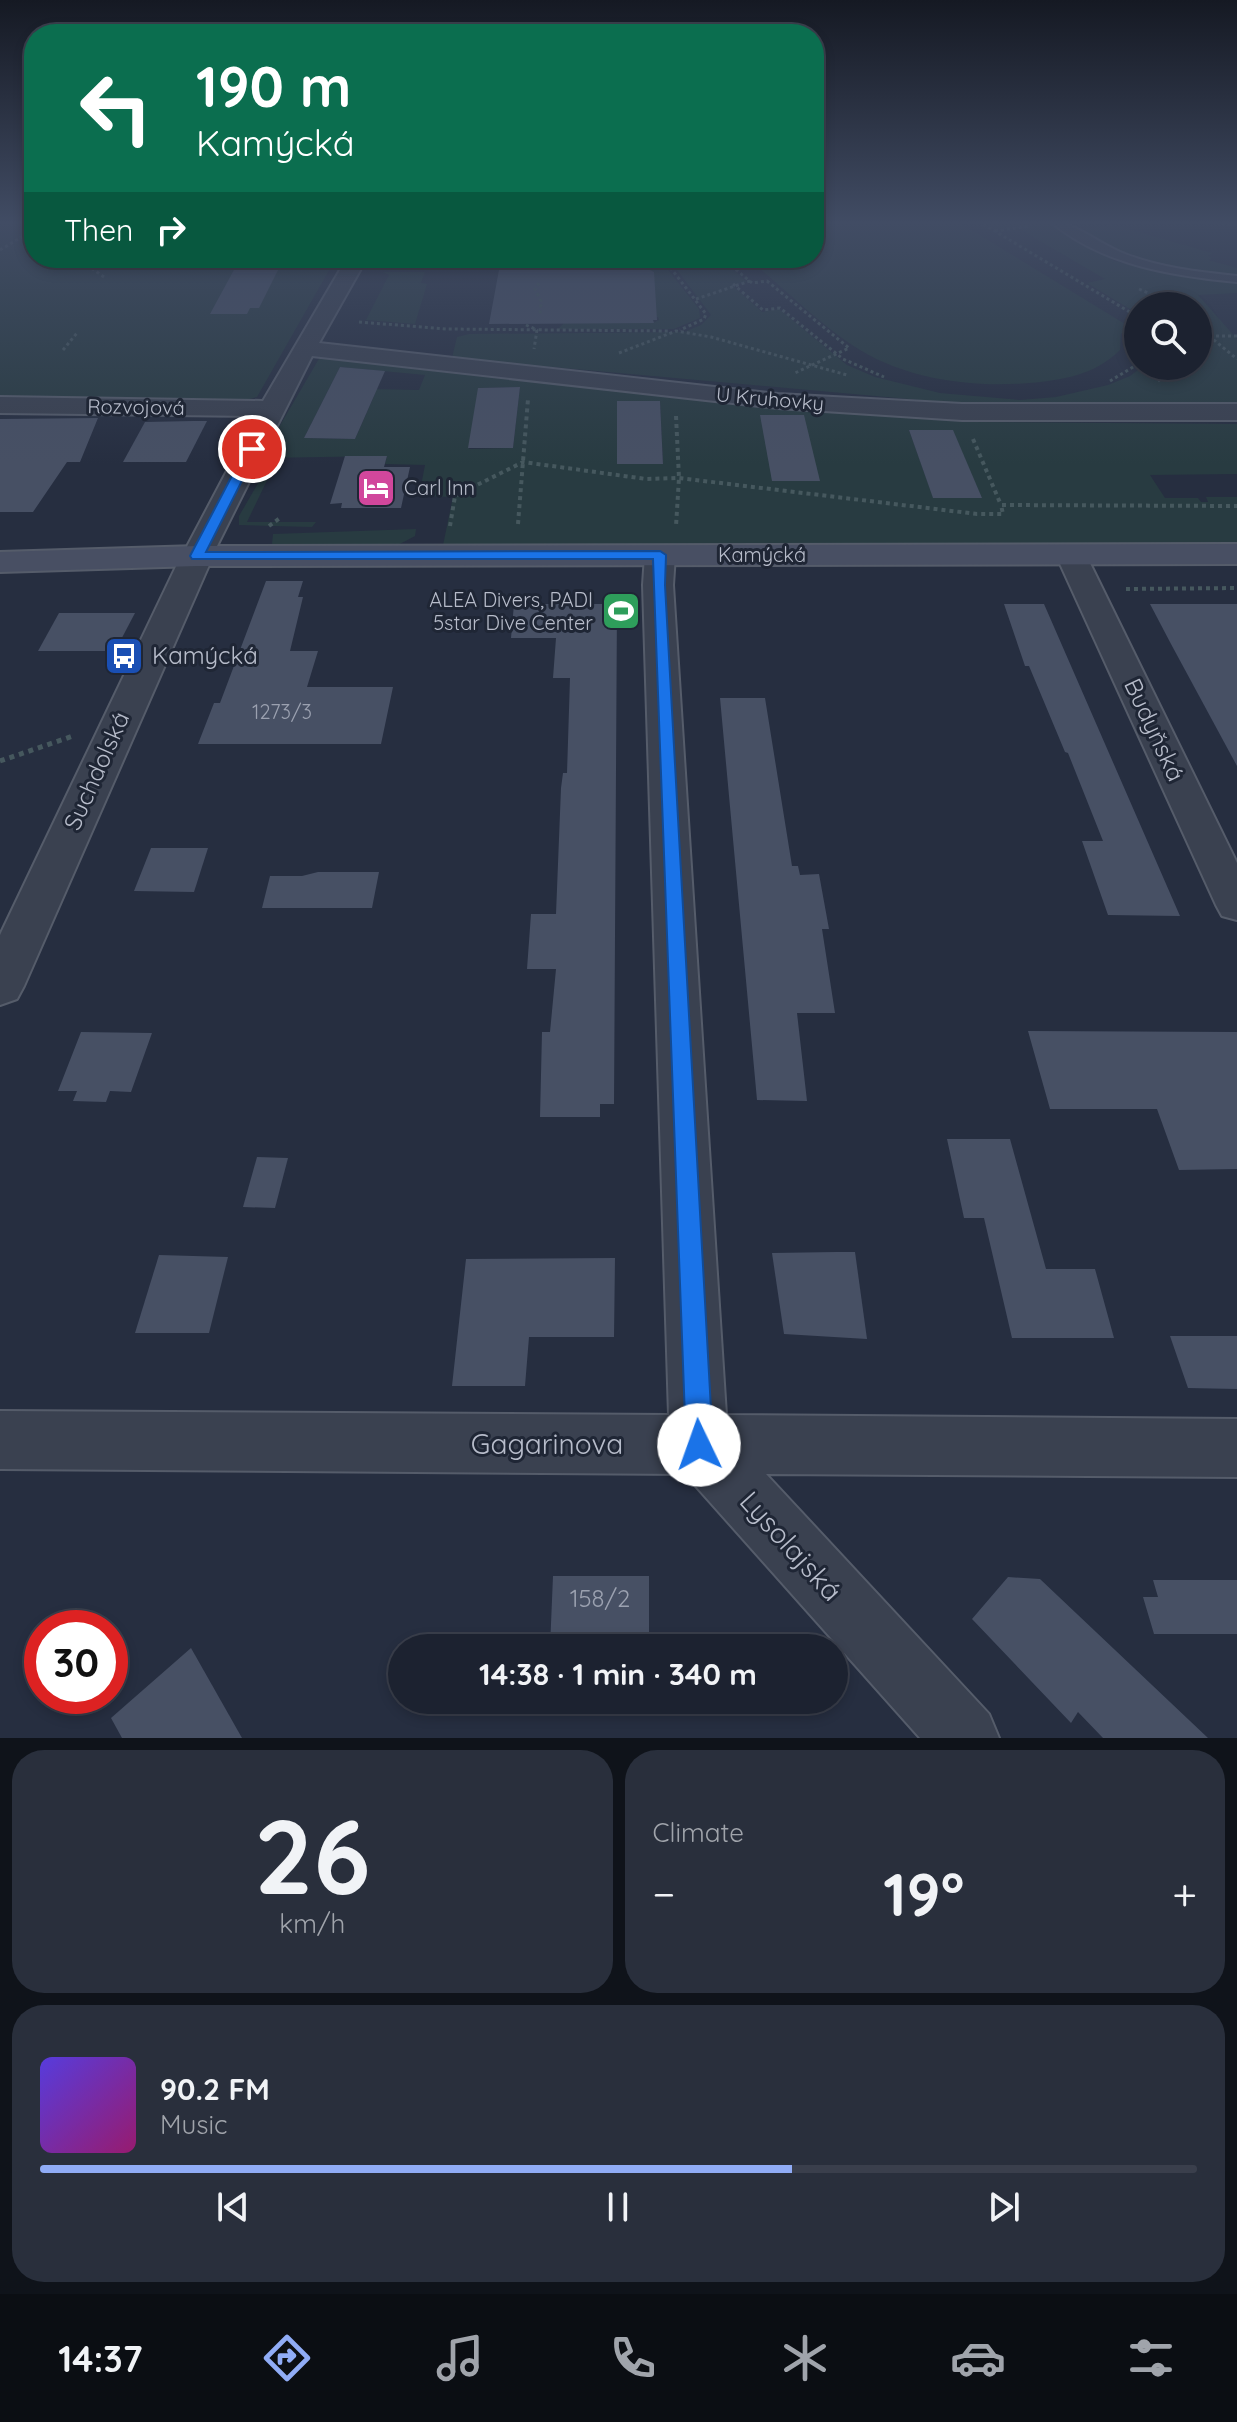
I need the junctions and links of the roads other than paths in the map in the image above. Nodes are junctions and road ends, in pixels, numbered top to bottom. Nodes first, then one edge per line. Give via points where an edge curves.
1 (332, 302) edge
2 (305, 348) junction
3 (0, 405) edge
4 (273, 409) junction
5 (1237, 412) edge
6 (668, 541) junction
7 (1237, 554) edge
8 (1071, 555) junction
9 (197, 556) junction
10 (0, 562) edge
11 (1237, 905) edge
12 (0, 986) edge
13 (0, 1440) edge
14 (699, 1445) junction
15 (1237, 1448) edge
16 (965, 1738) edge

1 - 2 street
2 - 4 street
2 - 5 street, U Kruhovky via 778,401 962,412
3 - 4 street, Rozvojová
4 - 9 street
6 - 8 main road, Kamýcká
6 - 9 main road, Kamýcká via 515,556
6 - 14 street via 658,585
7 - 8 main road, Kamýcká
8 - 11 street, Budyňská
9 - 10 main road, Kamýcká
9 - 12 street, Suchdolská
13 - 14 street, Gagarinova
14 - 15 street, Gagarinova
14 - 16 street, Lysolajská

